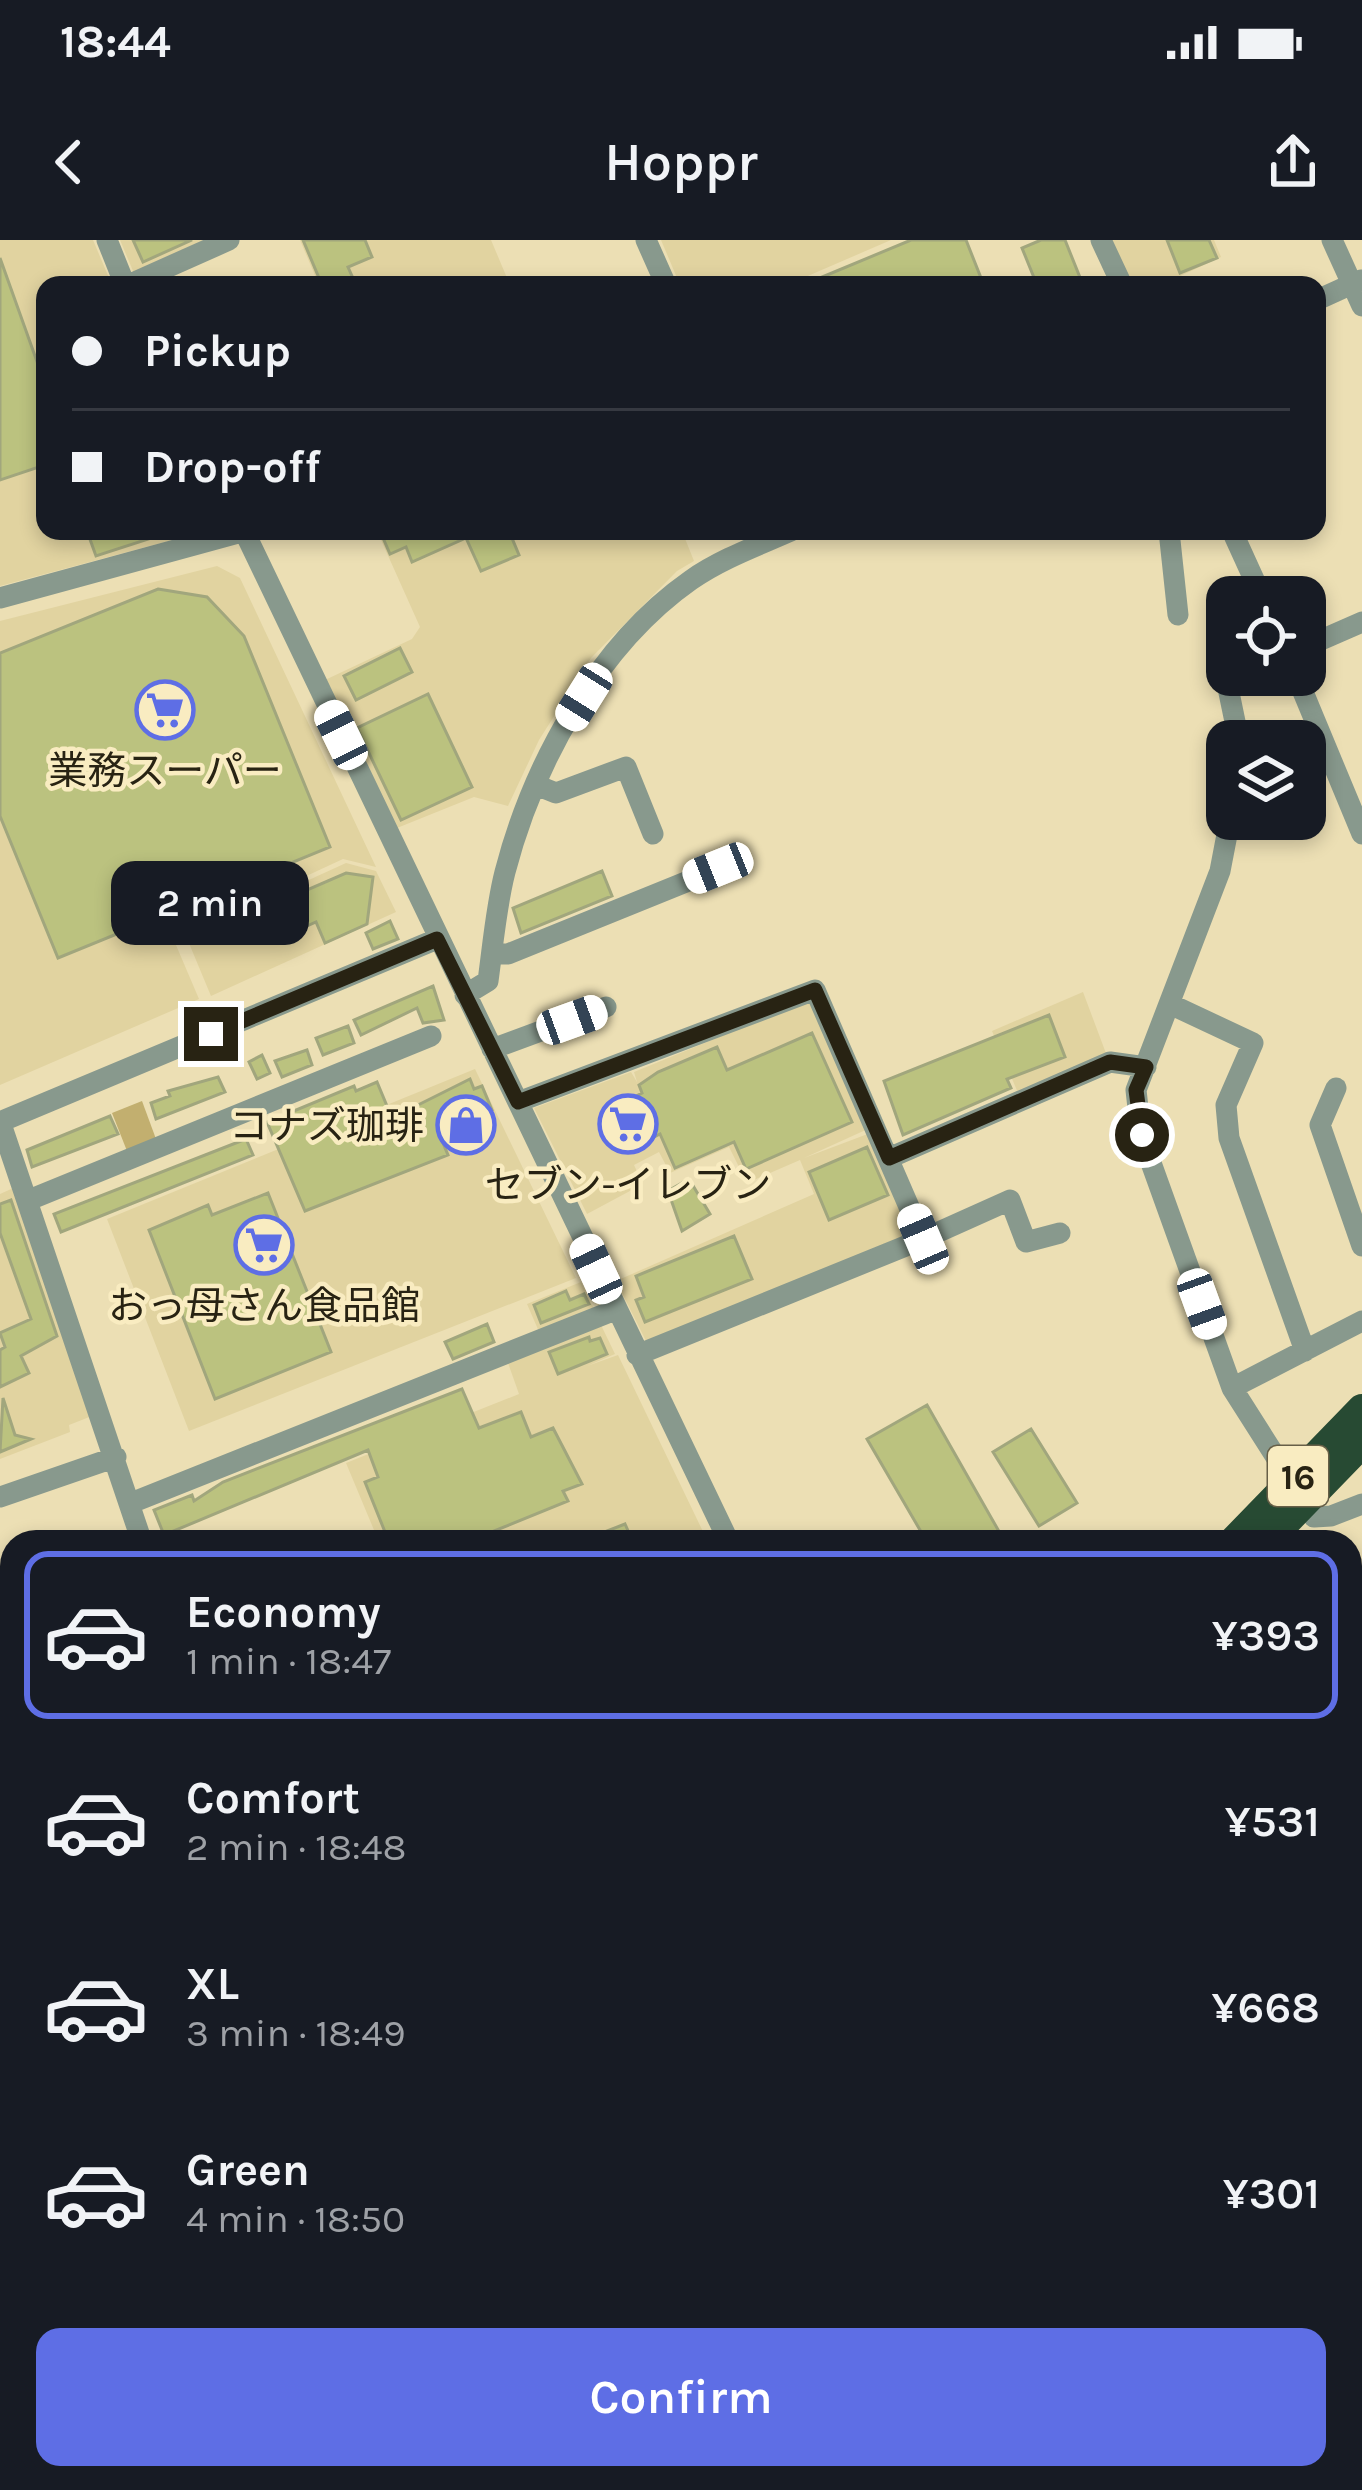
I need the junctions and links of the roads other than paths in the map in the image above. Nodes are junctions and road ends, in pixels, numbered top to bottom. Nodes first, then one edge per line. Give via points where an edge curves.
1 (106, 240) edge
2 (229, 240) edge
3 (646, 240) edge
4 (1101, 240) edge
5 (1332, 240) edge
6 (123, 276) edge
7 (147, 276) edge
8 (662, 276) edge
9 (1118, 276) edge
10 (1357, 282) edge
11 (1326, 296) edge
12 (1362, 306) edge
13 (211, 540) edge
14 (248, 540) edge
15 (768, 540) edge
16 (1170, 540) edge
17 (1236, 540) edge
18 (1252, 576) edge
19 (0, 598) edge
20 (1178, 615) dead end
21 (1362, 622) edge
22 (1326, 638) edge
23 (1305, 696) edge
24 (536, 784) junction
25 (652, 834) dead end
26 (1362, 834) edge
27 (1226, 840) edge
28 (718, 868) dead end
29 (437, 939) junction
30 (492, 953) junction
31 (465, 994) junction
32 (1172, 1006) junction
33 (606, 1007) dead end
34 (430, 1036) dead end
35 (492, 1049) junction
36 (1146, 1067) junction
37 (1336, 1088) dead end
38 (518, 1102) junction
39 (0, 1121) edge
40 (5, 1150) edge
41 (889, 1158) junction
42 (28, 1200) junction
43 (1060, 1233) dead end
44 (923, 1239) junction
45 (1362, 1246) edge
46 (616, 1310) junction
47 (1362, 1321) edge
48 (1305, 1351) junction
49 (637, 1355) junction
50 (1232, 1388) junction
51 (1362, 1409) edge
52 (1362, 1443) edge
53 (116, 1457) junction
54 (1296, 1494) junction
55 (0, 1497) edge
56 (130, 1503) junction
57 (1362, 1504) edge
58 (133, 1530) edge
59 (723, 1530) edge
60 (1249, 1530) edge
61 (1278, 1530) edge

1 - 6 street
2 - 7 street
3 - 8 street
4 - 9 street
5 - 10 street
10 - 11 street
10 - 12 street
13 - 19 street
14 - 29 street
15 - 24 street via 690,580 641,625 584,697
16 - 20 street
17 - 18 street
21 - 22 street
23 - 26 street
24 - 25 street via 556,793 626,767
24 - 30 street via 504,874
27 - 32 street
28 - 30 street via 508,954
29 - 31 street
29 - 39 street
30 - 31 street via 488,982
31 - 35 street
32 - 36 street
32 - 48 street via 1253,1043 1226,1105 1229,1138
33 - 35 street
34 - 42 street
35 - 38 street
36 - 41 street via 1110,1062
36 - 50 street via 1136,1090 1142,1135
37 - 45 street via 1320,1125
38 - 41 street via 815,990
38 - 46 street
39 - 40 street
40 - 42 street
41 - 44 street
42 - 53 street
43 - 44 street via 1026,1242 1010,1200
44 - 49 street
46 - 49 street
46 - 56 street
47 - 48 street
48 - 50 street
49 - 59 street
50 - 54 street
51 - 54 highway, 16
52 - 54 highway, 16
53 - 55 street
53 - 56 street
54 - 57 street via 1314,1517
54 - 60 highway, 16
54 - 61 highway, 16
56 - 58 street

